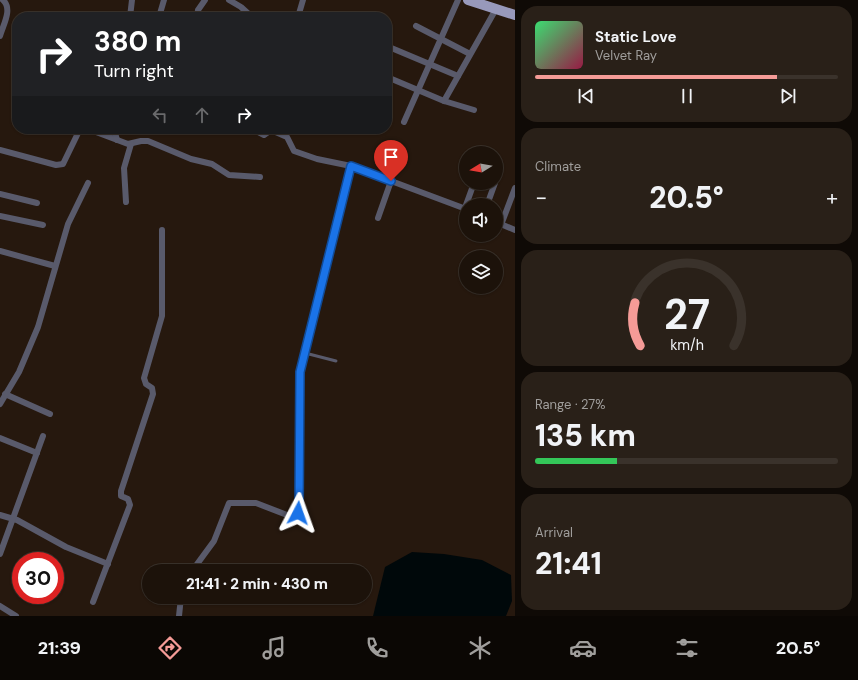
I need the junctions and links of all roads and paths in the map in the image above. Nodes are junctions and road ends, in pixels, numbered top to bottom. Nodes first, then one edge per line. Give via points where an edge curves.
1 (2, 0) edge
2 (11, 0) edge
3 (132, 0) edge
4 (164, 0) edge
5 (206, 0) edge
6 (229, 0) edge
7 (303, 0) edge
8 (458, 0) edge
9 (468, 0) edge
10 (493, 4) edge
11 (8, 7) junction
12 (515, 8) edge
13 (131, 12) edge
14 (160, 12) edge
15 (198, 12) edge
16 (246, 12) edge
17 (299, 12) edge
18 (515, 14) edge
19 (416, 26) dead end
20 (0, 36) edge
21 (441, 38) junction
22 (392, 48) edge
23 (470, 54) junction
24 (430, 64) junction
25 (458, 76) junction
26 (392, 79) edge
27 (418, 90) junction
28 (444, 101) junction
29 (474, 110) dead end
30 (404, 122) dead end
31 (78, 134) edge
32 (101, 134) edge
33 (115, 134) edge
34 (282, 134) edge
35 (117, 140) junction
36 (131, 144) junction
37 (0, 150) edge
38 (351, 166) junction
39 (260, 177) dead end
40 (391, 181) junction
41 (88, 183) dead end
42 (515, 188) edge
43 (0, 194) edge
44 (126, 202) dead end
45 (37, 203) dead end
46 (459, 205) edge
47 (503, 214) edge
48 (0, 216) edge
49 (378, 218) dead end
50 (43, 225) dead end
51 (503, 225) edge
52 (162, 230) dead end
53 (515, 230) edge
54 (0, 251) edge
55 (55, 266) junction
56 (304, 353) junction
57 (336, 361) dead end
58 (6, 394) junction
59 (0, 404) edge
60 (50, 414) dead end
61 (43, 436) dead end
62 (0, 438) edge
63 (37, 453) junction
64 (0, 515) edge
65 (13, 518) junction
66 (0, 554) edge
67 (108, 564) junction
68 (197, 564) edge
69 (93, 602) dead end
70 (180, 604) edge
71 (0, 606) edge
72 (16, 616) edge
73 (179, 616) edge

1 - 11 street
2 - 11 street
3 - 13 street
4 - 14 street
5 - 15 street
6 - 16 street
7 - 17 street
8 - 21 street
9 - 10 main road
10 - 12 main road
10 - 18 main road
10 - 23 street
11 - 20 street
19 - 21 street
21 - 23 street
21 - 24 street
22 - 24 street
23 - 25 street
24 - 25 street
24 - 27 street
25 - 28 street
26 - 27 street
27 - 28 street
27 - 30 street
28 - 29 street
31 - 37 street via 63,164 56,165
32 - 35 street
33 - 35 street
34 - 38 street via 287,137 294,151
35 - 36 street
36 - 39 street via 141,140 148,141 191,160 212,164 229,175
36 - 44 street via 124,168
38 - 40 street
38 - 56 street
40 - 46 street
40 - 49 street
41 - 55 street via 68,224
42 - 47 street
43 - 45 street
48 - 50 street
51 - 53 street
52 - 67 street via 162,316 144,378 146,384 154,391 121,491 121,496 128,499 130,505
54 - 55 street
55 - 58 street via 38,327 19,372
56 - 57 lane
56 - 68 street via 300,372 298,513 296,516 287,515 256,503 229,503 214,541
58 - 59 street
58 - 60 street
61 - 63 street
62 - 63 street
63 - 65 street
64 - 65 street
65 - 66 street
65 - 67 street via 62,545
67 - 69 street
70 - 73 street
71 - 72 street

